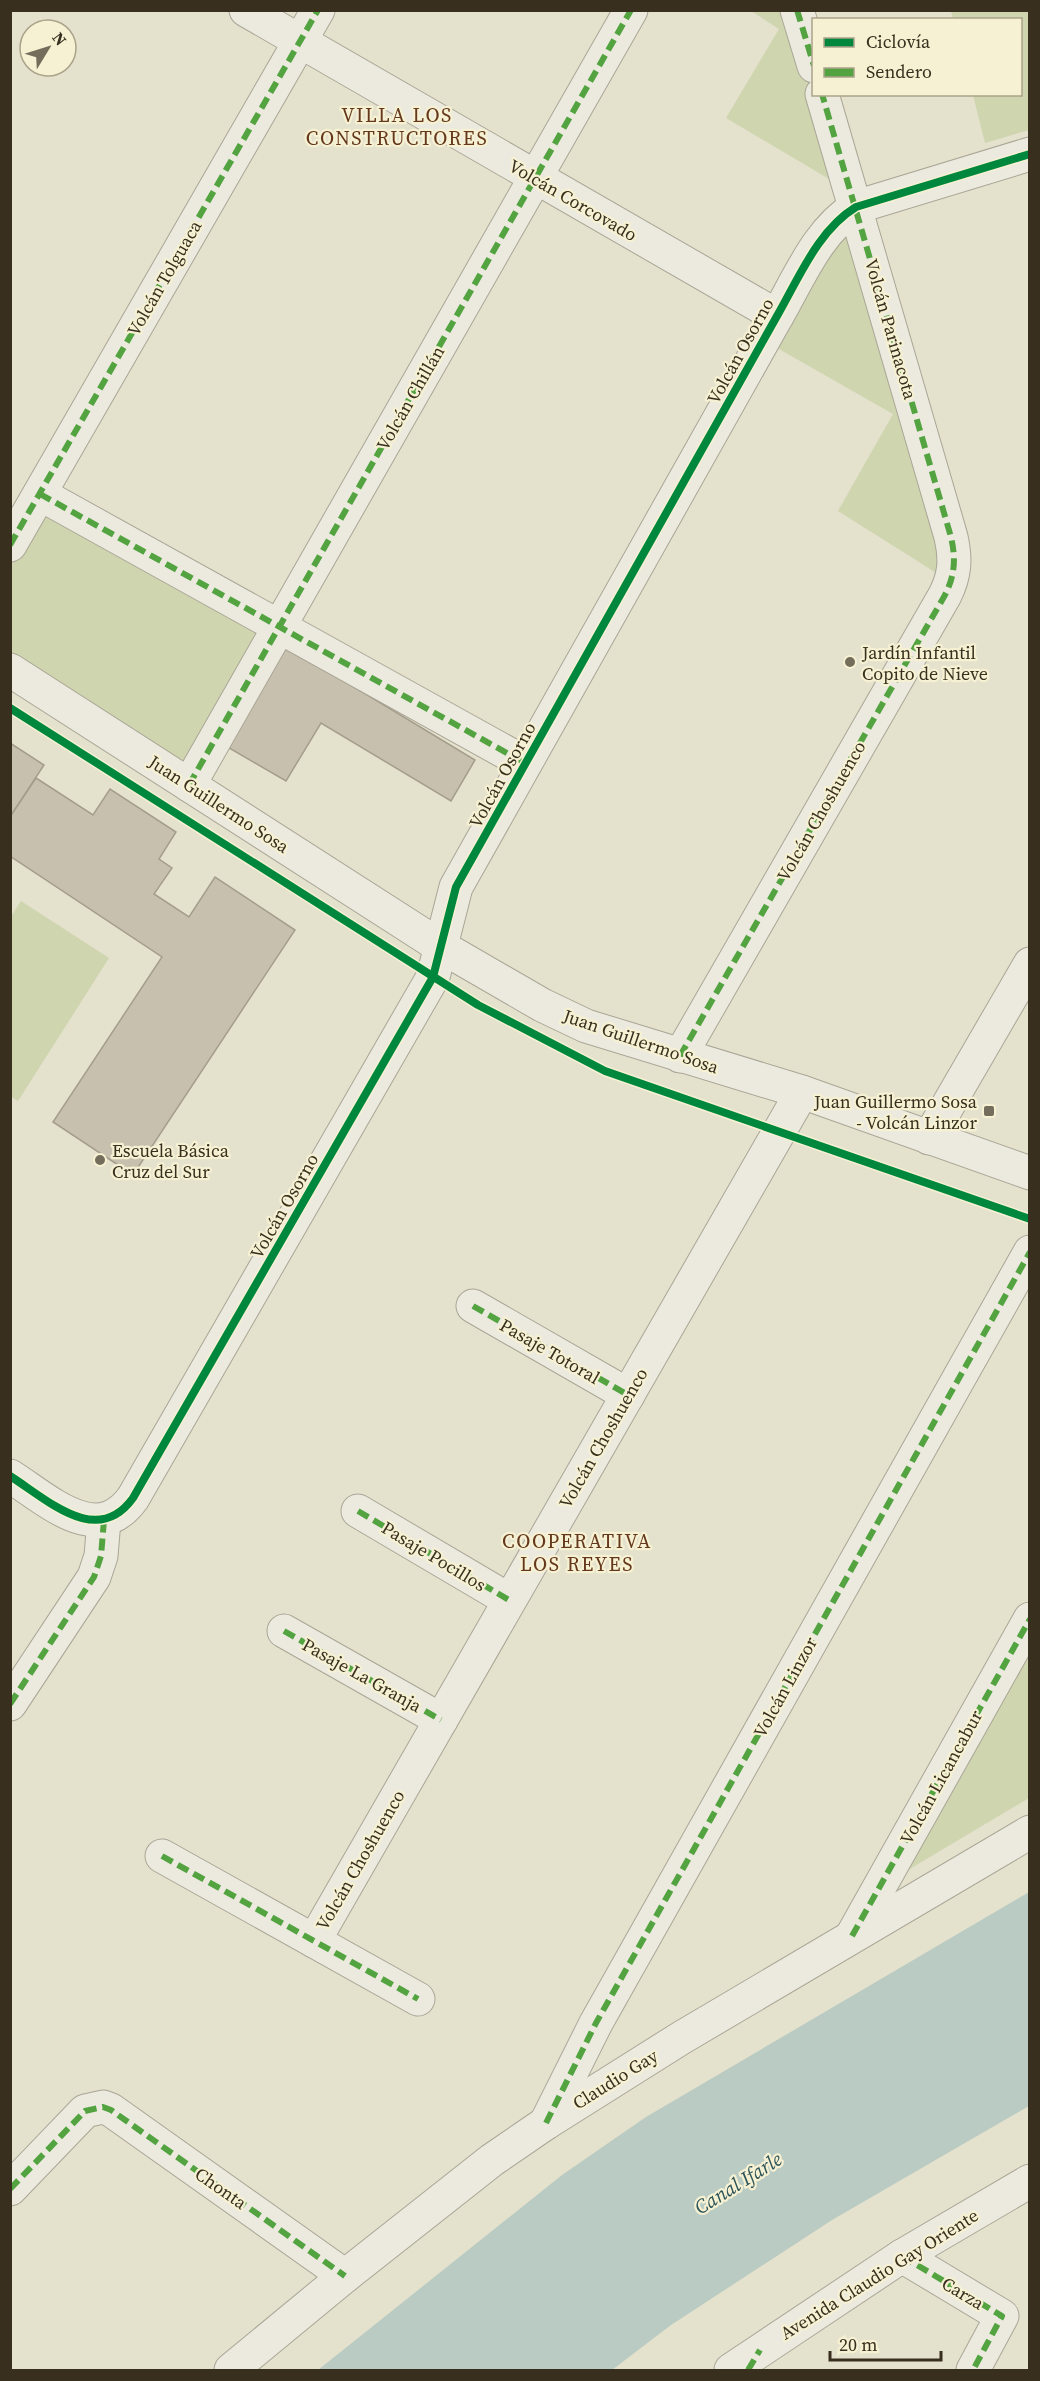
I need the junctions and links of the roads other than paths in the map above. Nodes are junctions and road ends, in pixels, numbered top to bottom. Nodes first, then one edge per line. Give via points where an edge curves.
1 (246, 10) edge
2 (318, 10) edge
3 (631, 10) edge
4 (797, 10) edge
5 (300, 42) junction
6 (812, 62) edge
7 (823, 96) edge
8 (1029, 154) edge
9 (535, 178) junction
10 (856, 207) junction
11 (777, 316) junction
12 (40, 494) junction
13 (10, 545) edge
14 (955, 564) joint
15 (280, 627) junction
16 (10, 670) edge
17 (525, 763) junction
18 (189, 785) junction
19 (440, 946) junction
20 (1029, 964) edge
21 (681, 1056) junction
22 (802, 1092) junction
23 (929, 1138) junction
24 (1029, 1173) edge
25 (1029, 1252) edge
26 (473, 1306) dead end
27 (628, 1395) junction
28 (10, 1476) edge
29 (358, 1510) dead end
30 (104, 1520) junction
31 (509, 1600) junction
32 (1029, 1619) edge
33 (284, 1631) dead end
34 (10, 1704) edge
35 (441, 1720) junction
36 (1029, 1832) edge
37 (162, 1856) dead end
38 (852, 1936) junction
39 (314, 1941) junction
40 (418, 1999) dead end
41 (546, 2123) junction
42 (1029, 2181) edge
43 (10, 2188) edge
44 (902, 2256) junction
45 (345, 2276) junction
46 (754, 2360) edge
47 (231, 2370) edge
48 (731, 2370) edge
49 (973, 2370) edge

1 - 5 street, Volcán Corcovado
2 - 5 street, Volcán Tolguaca
3 - 9 street, Volcán Chillán
4 - 6 street
5 - 9 street, Volcán Corcovado
5 - 12 street, Volcán Tolguaca
7 - 10 street, Volcán Parinacota
8 - 10 street, Volcán Osorno
9 - 11 street, Volcán Corcovado
9 - 15 street, Volcán Chillán
10 - 11 street, Volcán Osorno via 828,231
10 - 14 street, Volcán Parinacota via 951,537
11 - 17 street, Volcán Osorno
12 - 13 street, Volcán Tolguaca
12 - 15 street
14 - 21 street, Volcán Choshuenco via 945,595
15 - 17 street
15 - 18 street, Volcán Chillán
16 - 18 street, Juan Guillermo Sosa
17 - 19 street, Volcán Osorno via 456,887
18 - 19 street, Juan Guillermo Sosa
19 - 21 street, Juan Guillermo Sosa via 577,1022
19 - 30 street, Volcán Osorno via 433,977 133,1498 121,1512
20 - 23 street
21 - 22 street, Juan Guillermo Sosa
22 - 23 street, Juan Guillermo Sosa
22 - 27 street, Volcán Choshuenco
23 - 24 street, Juan Guillermo Sosa
25 - 41 street, Volcán Linzor via 596,2023
26 - 27 street, Pasaje Totoral
27 - 31 street, Volcán Choshuenco
28 - 30 street via 70,1515
29 - 31 street, Pasaje Pocillos
30 - 34 street via 103,1547 94,1577
31 - 35 street, Volcán Choshuenco
32 - 38 street, Volcán Licancabur
33 - 35 street, Pasaje La Granja
35 - 39 street, Volcán Choshuenco
36 - 38 street, Claudio Gay
37 - 39 street
38 - 41 street, Claudio Gay
39 - 40 street
41 - 45 street, Claudio Gay via 492,2160
42 - 44 street, Avenida Claudio Gay Oriente
43 - 45 street, Chonta via 85,2111 103,2107
44 - 46 street, Avenida Claudio Gay Oriente
44 - 49 street, Carza via 1002,2316
45 - 47 street, Claudio Gay
46 - 48 street, Avenida Claudio Gay Oriente

